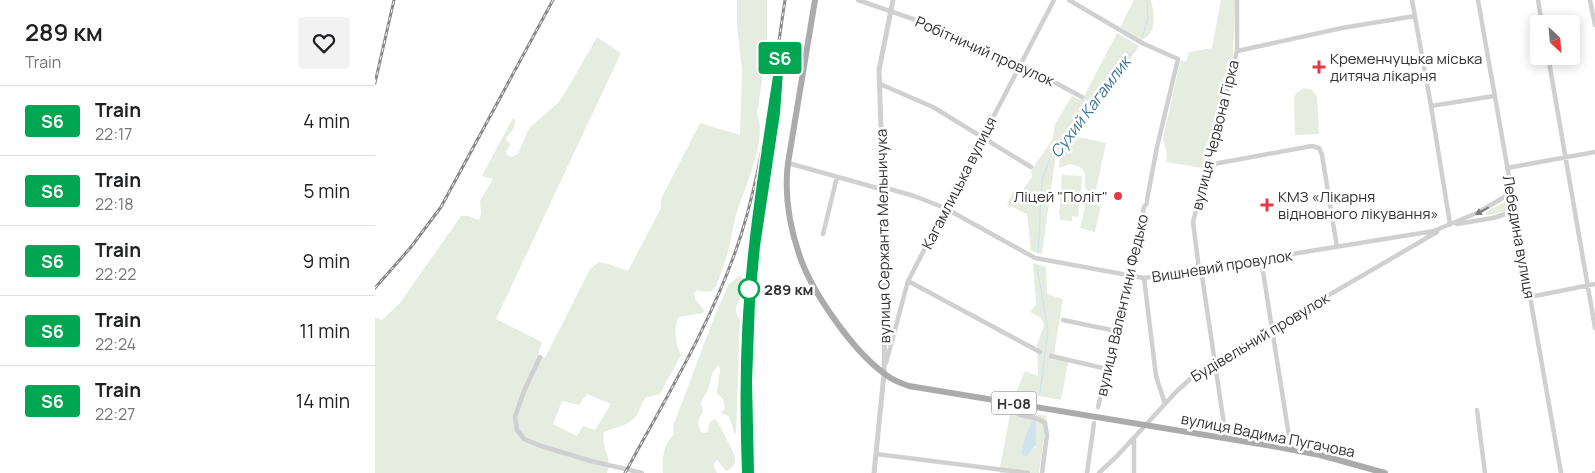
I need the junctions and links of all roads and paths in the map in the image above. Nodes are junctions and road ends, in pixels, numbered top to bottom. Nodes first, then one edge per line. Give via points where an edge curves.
1 (815, 0) edge
2 (858, 0) edge
3 (893, 0) edge
4 (1054, 0) edge
5 (1069, 0) edge
6 (1237, 0) edge
7 (1412, 0) edge
8 (1478, 0) edge
9 (1538, 0) edge
10 (1590, 0) edge
11 (890, 10) junction
12 (1540, 15) edge
13 (1415, 16) junction
14 (1595, 25) edge
15 (1237, 51) junction
16 (1020, 64) junction
17 (1550, 65) edge
18 (880, 84) junction
19 (1495, 96) junction
20 (1082, 97) dead end
21 (1431, 106) junction
22 (982, 138) junction
23 (1595, 152) edge
24 (1565, 158) junction
25 (788, 163) junction
26 (1208, 164) junction
27 (1031, 167) dead end
28 (1507, 168) junction
29 (837, 177) junction
30 (883, 187) junction
31 (1511, 194) junction
32 (945, 208) junction
33 (1515, 211) junction
34 (1450, 224) junction
35 (1442, 228) junction
36 (823, 234) dead end
37 (1337, 247) junction
38 (1261, 260) junction
39 (1200, 269) junction
40 (1130, 276) junction
41 (1144, 278) junction
42 (908, 281) junction
43 (1595, 284) edge
44 (1587, 285) junction
45 (1530, 297) junction
46 (1063, 320) dead end
47 (1272, 328) junction
48 (1595, 328) edge
49 (1116, 330) junction
50 (1041, 352) dead end
51 (1051, 356) dead end
52 (541, 357) dead end
53 (1214, 362) junction
54 (1107, 370) junction
55 (884, 374) junction
56 (1010, 403) junction
57 (1165, 404) junction
58 (1098, 407) dead end
59 (1477, 410) dead end
60 (1095, 423) dead end
61 (1146, 425) junction
62 (1134, 438) junction
63 (1226, 438) junction
64 (1291, 449) junction
65 (876, 454) junction
66 (642, 473) edge
67 (874, 473) edge
68 (1028, 473) edge
69 (1042, 473) edge
70 (1087, 473) edge
71 (1099, 473) edge
72 (1134, 473) edge
73 (1385, 473) edge
74 (1485, 473) edge
75 (1561, 473) edge

1 - 25 main road, Н-08
2 - 11 street, Робітничий провулок
3 - 11 street, вулиця Сержанта Мельничука
4 - 16 street, Кагамлицька вулиця
5 - 40 street, вулиця Валентини Федько via 1142,44 1178,59
6 - 15 street, вулиця Червона Гірка
7 - 13 street
8 - 19 street, Лебедина вулиця
9 - 12 street
10 - 14 street
11 - 16 street, Робітничий провулок via 945,30
11 - 18 street, вулиця Сержанта Мельничука via 879,70
13 - 15 street
13 - 21 street
15 - 26 street, вулиця Червона Гірка
16 - 20 street, Робітничий провулок
16 - 22 street, Кагамлицька вулиця
17 - 24 street
18 - 22 street via 933,107
18 - 30 street, вулиця Сержанта Мельничука
19 - 21 street
19 - 28 street, Лебедина вулиця
21 - 34 street
22 - 27 street
22 - 32 street, Кагамлицька вулиця
23 - 24 street
24 - 28 street
24 - 44 street
25 - 29 street, Вишневий провулок
25 - 55 main road, Н-08 via 787,199 808,276 853,343
26 - 37 street via 1312,146 1319,148
26 - 39 street, вулиця Червона Гірка via 1193,222
28 - 31 street, Лебедина вулиця
29 - 30 street, Вишневий провулок
29 - 36 street
30 - 32 street, Вишневий провулок
30 - 55 street, вулиця Сержанта Мельничука
31 - 33 street, Лебедина вулиця
31 -> 34 street
32 - 40 street, Вишневий провулок via 1035,258
32 - 42 street, Кагамлицька вулиця
33 - 34 street via 1493,218
33 - 45 street, Лебедина вулиця
34 - 35 street
35 - 37 street, Вишневий провулок
35 - 47 street, Будівельний провулок
37 - 38 street, Вишневий провулок
38 - 39 street, Вишневий провулок
38 - 47 street
39 - 41 street, Вишневий провулок
39 - 53 street, вулиця Червона Гірка
40 - 41 street, Вишневий провулок
40 - 49 street, вулиця Валентини Федько
41 - 57 street via 1156,376
42 - 50 street
42 - 55 street, Кагамлицька вулиця
43 - 44 street
44 - 45 street
44 - 48 street
45 - 75 street, Лебедина вулиця
46 - 49 street
47 - 53 street, Будівельний провулок
47 - 64 street
49 - 54 street, вулиця Валентини Федько
51 - 54 street
52 - 66 street via 515,417 517,430 524,439
53 - 57 street, Будівельний провулок via 1190,379
53 - 63 street, вулиця Червона Гірка
54 - 58 street, вулиця Валентини Федько
55 - 56 main road, Н-08 via 909,386
55 - 65 street, вулиця Сержанта Мельничука
56 - 61 main road, Н-08
56 - 69 street via 1018,415 1038,418 1045,423 1047,435
57 - 61 street, Будівельний провулок
59 - 74 street
60 - 70 street
61 - 62 street, Будівельний провулок
61 - 63 main road, вулиця Вадима Пугачова / Н-08
62 - 71 street, Будівельний провулок
62 - 72 street
63 - 64 main road, вулиця Вадима Пугачова / Н-08
64 - 73 main road, вулиця Вадима Пугачова / Н-08
65 - 67 street, вулиця Сержанта Мельничука
65 - 68 street

